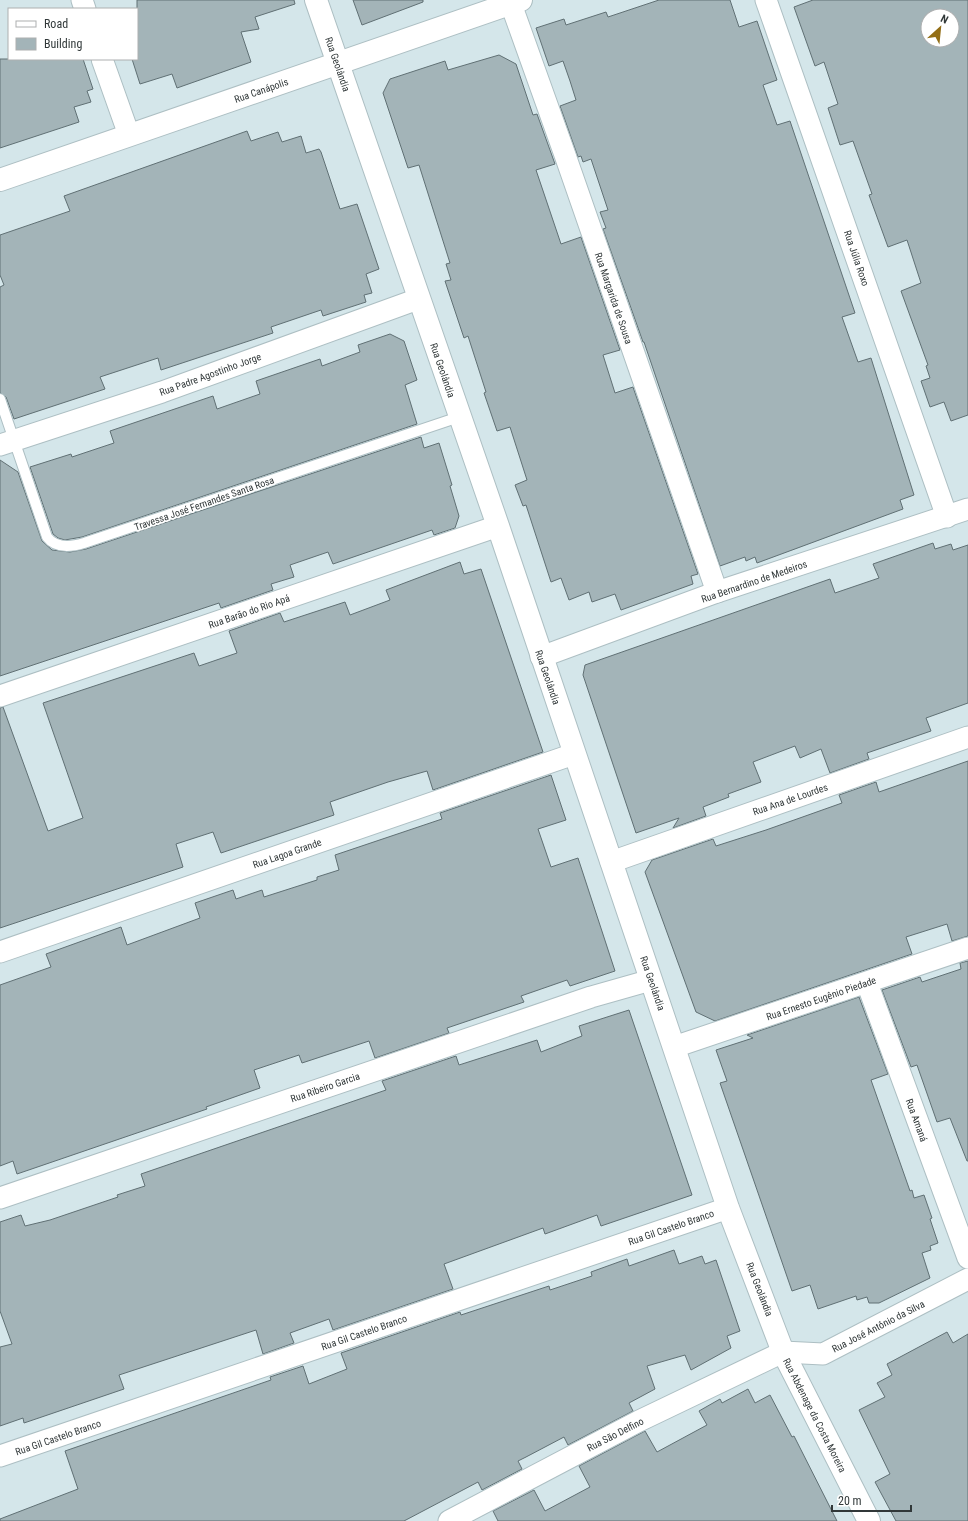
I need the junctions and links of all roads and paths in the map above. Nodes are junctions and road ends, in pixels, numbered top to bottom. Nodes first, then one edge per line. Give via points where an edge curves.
1 (316, 0) edge
2 (766, 0) edge
3 (516, 2) edge
4 (102, 60) edge
5 (337, 63) junction
6 (129, 135) junction
7 (0, 180) edge
8 (418, 299) junction
9 (0, 399) edge
10 (460, 417) junction
11 (7, 442) edge
12 (968, 509) edge
13 (947, 517) junction
14 (498, 526) junction
15 (717, 592) junction
16 (541, 657) junction
17 (0, 696) edge
18 (968, 737) edge
19 (574, 754) junction
20 (611, 862) junction
21 (968, 948) edge
22 (0, 952) edge
23 (651, 980) junction
24 (867, 983) junction
25 (674, 1047) junction
26 (0, 1198) edge
27 (728, 1208) junction
28 (968, 1258) edge
29 (968, 1279) edge
30 (783, 1352) junction
31 (0, 1456) edge
32 (450, 1521) edge
33 (869, 1521) edge

1 - 5 street, Rua Geolândia
2 - 13 street, Rua Júlia Roxo
3 - 5 street, Rua Canápolis
3 - 15 street, Rua Margarida de Sousa via 565,155
4 - 6 street
5 - 6 street, Rua Canápolis
5 - 8 street, Rua Geolândia
6 - 7 street, Rua Canápolis
8 - 10 street, Rua Geolândia
8 - 11 street, Rua Padre Agostinho Jorge via 162,392
9 - 11 lane, Travessa José Fernandes Santa Rosa
10 - 11 lane, Travessa José Fernandes Santa Rosa via 72,547 51,542 47,537
10 - 14 street, Rua Geolândia
12 - 13 street, Rua Bernardino de Medeiros
13 - 15 street, Rua Bernardino de Medeiros
14 - 16 street, Rua Geolândia
14 - 17 street, Rua Barão do Rio Apá
15 - 16 street, Rua Bernardino de Medeiros
16 - 19 street, Rua Geolândia
18 - 20 street, Rua Ana de Lourdes
19 - 20 street, Rua Geolândia
19 - 22 street, Rua Lagoa Grande
20 - 23 street, Rua Geolândia
21 - 24 street, Rua Ernesto Eugênio Piedade
23 - 25 street, Rua Geolândia
23 - 26 street, Rua Ribeiro Garcia via 591,997
24 - 25 street, Rua Ernesto Eugênio Piedade
24 - 28 street, Rua Amaná
25 - 27 street, Rua Geolândia
27 - 30 street, Rua Geolândia
27 - 31 street, Rua Gil Castelo Branco
29 - 30 street, Rua José Antônio da Silva via 823,1354
30 - 32 street, Rua São Delfino via 638,1421
30 - 33 street, Rua Abdenage da Costa Moreira

